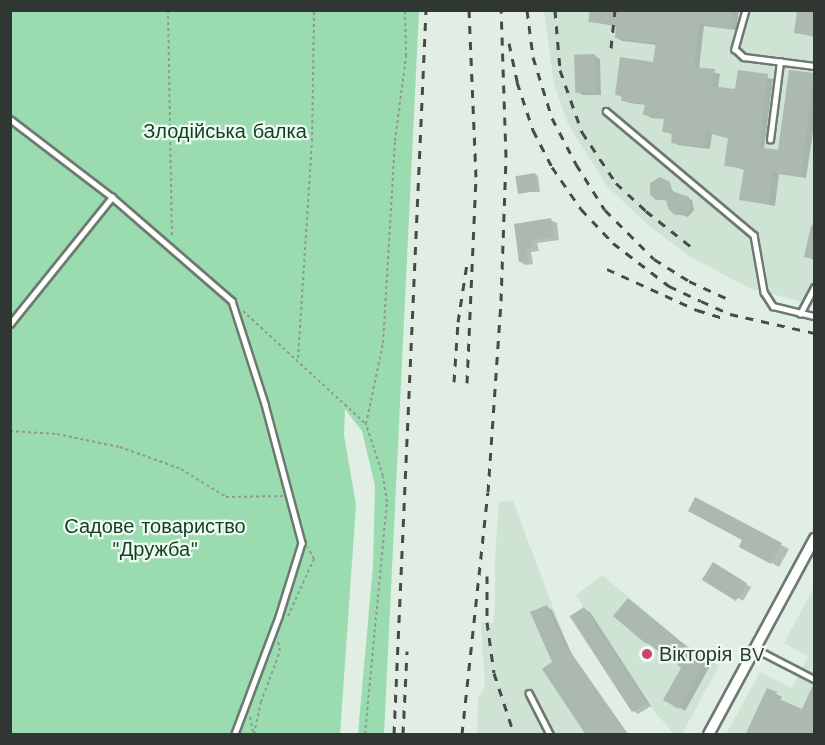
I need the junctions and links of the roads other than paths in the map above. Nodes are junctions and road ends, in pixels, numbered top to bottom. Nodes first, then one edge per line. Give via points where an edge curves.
1 (746, 10) edge
2 (780, 62) junction
3 (814, 66) edge
4 (606, 111) dead end
5 (10, 119) edge
6 (770, 140) dead end
7 (112, 197) junction
8 (814, 288) edge
9 (800, 314) junction
10 (814, 316) edge
11 (10, 324) edge
12 (814, 538) edge
13 (754, 648) junction
14 (814, 679) edge
15 (529, 693) dead end
16 (235, 735) edge
17 (550, 735) edge
18 (708, 735) edge

1 - 2 lane via 735,49 744,57
2 - 3 lane
2 - 6 lane
4 - 9 lane via 754,235 764,291 773,306
5 - 7 lane
7 - 11 lane
7 - 16 lane via 232,301 265,404 302,543
8 - 9 lane
9 - 10 lane
12 - 13 street
13 - 14 lane
13 - 18 street
15 - 17 lane

